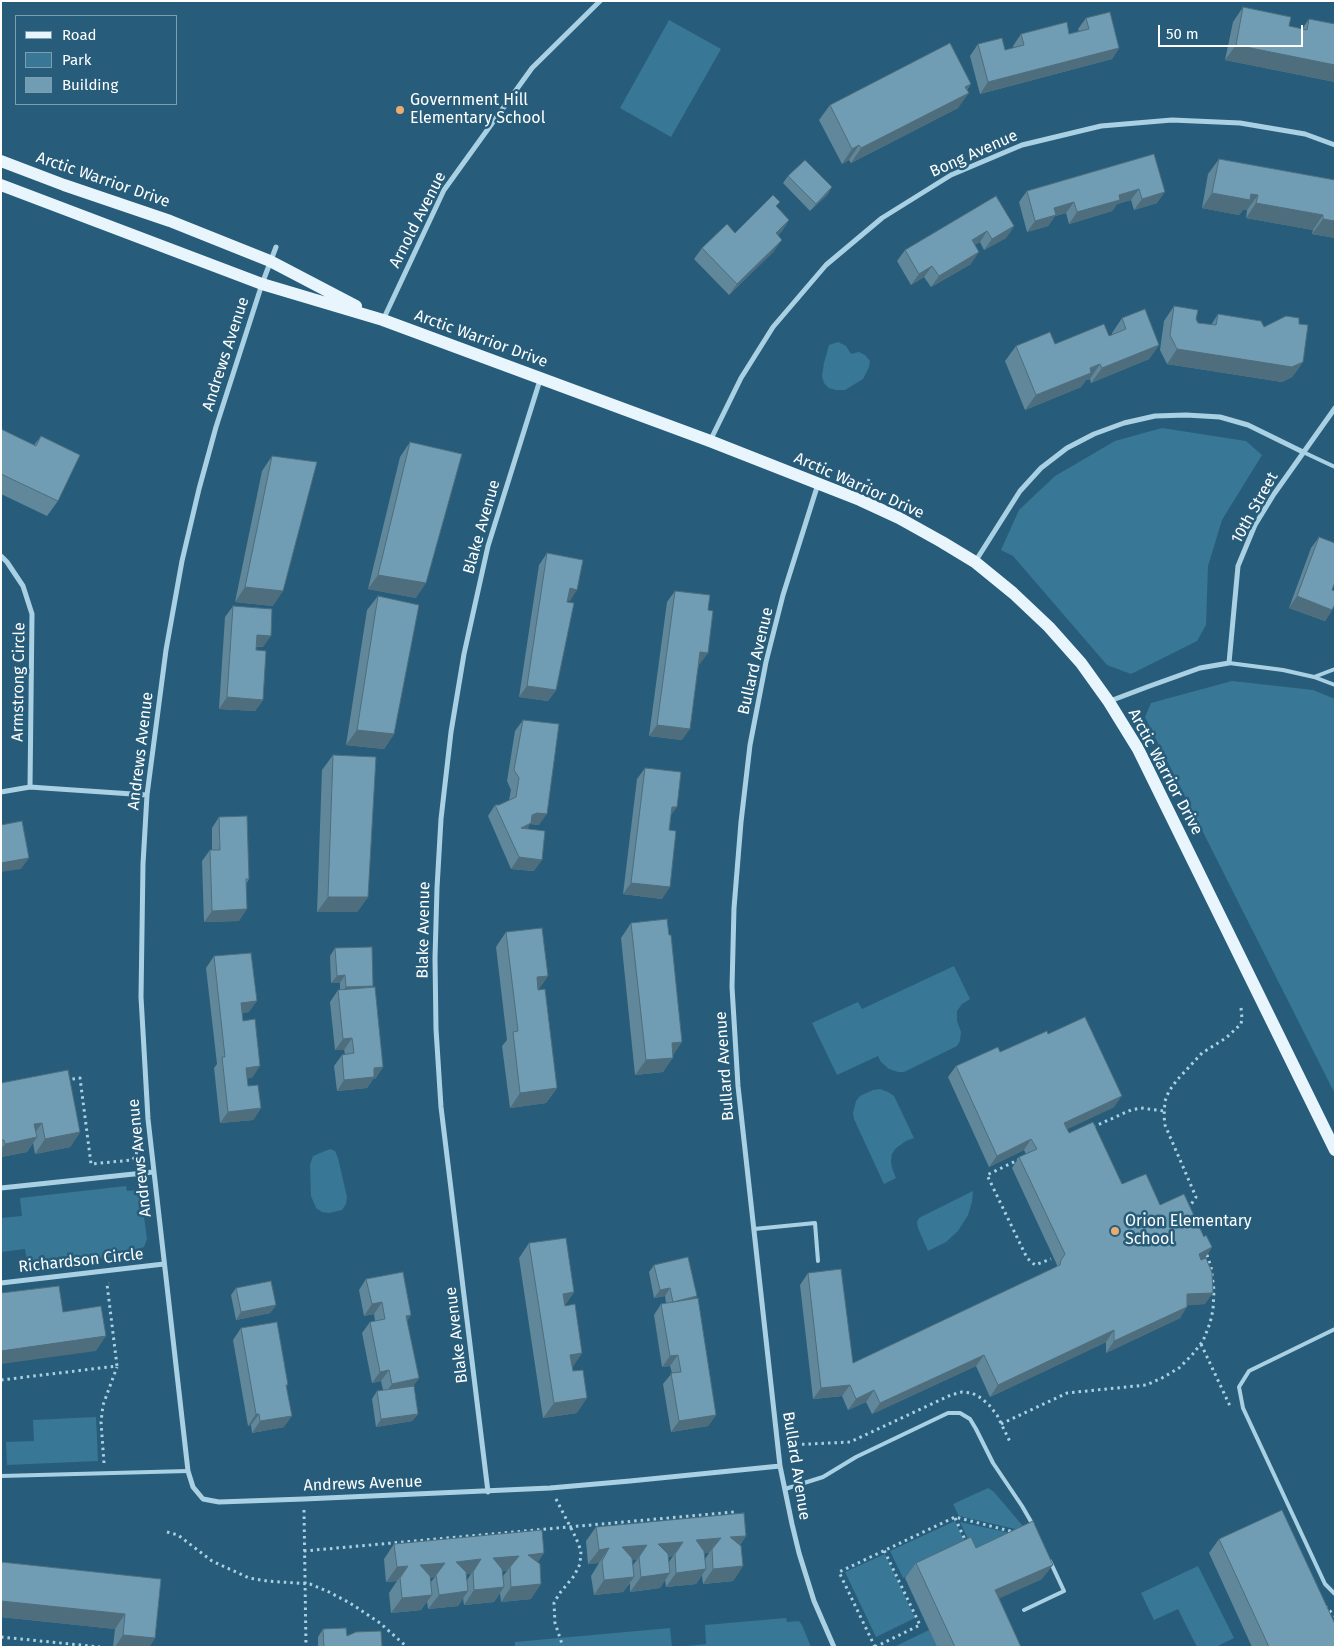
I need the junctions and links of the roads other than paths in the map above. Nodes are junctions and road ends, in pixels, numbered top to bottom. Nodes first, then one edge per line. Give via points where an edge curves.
1 (600, 1) edge
2 (1335, 145) edge
3 (1, 161) edge
4 (1, 185) edge
5 (276, 247) dead end
6 (270, 261) junction
7 (262, 284) junction
8 (383, 320) junction
9 (541, 378) junction
10 (1335, 408) edge
11 (710, 441) junction
12 (1303, 452) junction
13 (1335, 467) edge
14 (818, 484) junction
15 (1, 556) edge
16 (974, 562) junction
17 (1229, 663) junction
18 (1335, 668) edge
19 (1314, 677) junction
20 (1335, 685) edge
21 (1109, 702) junction
22 (30, 788) junction
23 (1, 792) edge
24 (147, 795) junction
25 (1335, 1150) edge
26 (153, 1172) junction
27 (1, 1188) edge
28 (754, 1229) junction
29 (818, 1261) dead end
30 (164, 1264) junction
31 (1, 1283) edge
32 (1335, 1329) edge
33 (780, 1466) junction
34 (188, 1471) junction
35 (1, 1476) edge
36 (785, 1488) junction
37 (488, 1492) junction
38 (1036, 1531) edge
39 (1048, 1557) edge
40 (1335, 1594) edge
41 (1024, 1610) dead end
42 (834, 1647) edge

1 - 8 street, Arnold Avenue via 532,68 444,190
2 - 11 street, Bong Avenue via 1305,134 1240,123 1163,121 1101,126 1022,145 951,175 882,218 826,266 773,327 741,378
3 - 6 main road, Arctic Warrior Drive via 170,221
4 - 7 main road, Arctic Warrior Drive
5 - 6 street, Andrews Avenue
6 - 7 street, Andrews Avenue
6 - 8 main road, Arctic Warrior Drive
7 - 8 main road, Arctic Warrior Drive
7 - 24 street, Andrews Avenue via 216,427 182,561 166,650
8 - 9 main road, Arctic Warrior Drive
9 - 11 main road, Arctic Warrior Drive
9 - 37 street, Blake Avenue via 488,546 464,654 441,819 437,888 436,1020 442,1107
10 - 12 street, 10th Street
11 - 14 main road, Arctic Warrior Drive
12 - 13 lane
12 - 16 street via 1248,425 1220,417 1186,414 1124,423 1067,448 1041,468 1020,491
12 - 17 street, 10th Street via 1255,525 1238,566
14 - 16 main road, Arctic Warrior Drive via 899,518
14 - 28 street, Bullard Avenue via 766,662 750,746 737,870 732,987 738,1086
15 - 22 street, Armstrong Circle via 23,586 32,614
16 - 21 main road, Arctic Warrior Drive via 1049,627
17 - 19 lane
17 - 21 street via 1200,668
18 - 19 lane
19 - 20 lane
21 - 25 main road, Arctic Warrior Drive via 1143,758
22 - 23 street
22 - 24 street
24 - 26 street, Andrews Avenue via 142,864 141,998
26 - 27 street
26 - 30 street, Andrews Avenue
28 - 29 lane via 815,1223
28 - 33 street, Bullard Avenue
30 - 31 street, Richardson Circle
30 - 34 street, Andrews Avenue
32 - 40 lane via 1249,1371 1239,1387 1242,1408 1325,1584
33 - 36 street, Bullard Avenue
33 - 37 street, Andrews Avenue
34 - 35 lane
34 - 37 street, Andrews Avenue via 192,1487 203,1499 219,1502
36 - 38 lane via 823,1477 856,1457 948,1413 960,1413 976,1428 993,1463
36 - 42 street, Bullard Avenue via 814,1601
39 - 41 lane via 1064,1592

